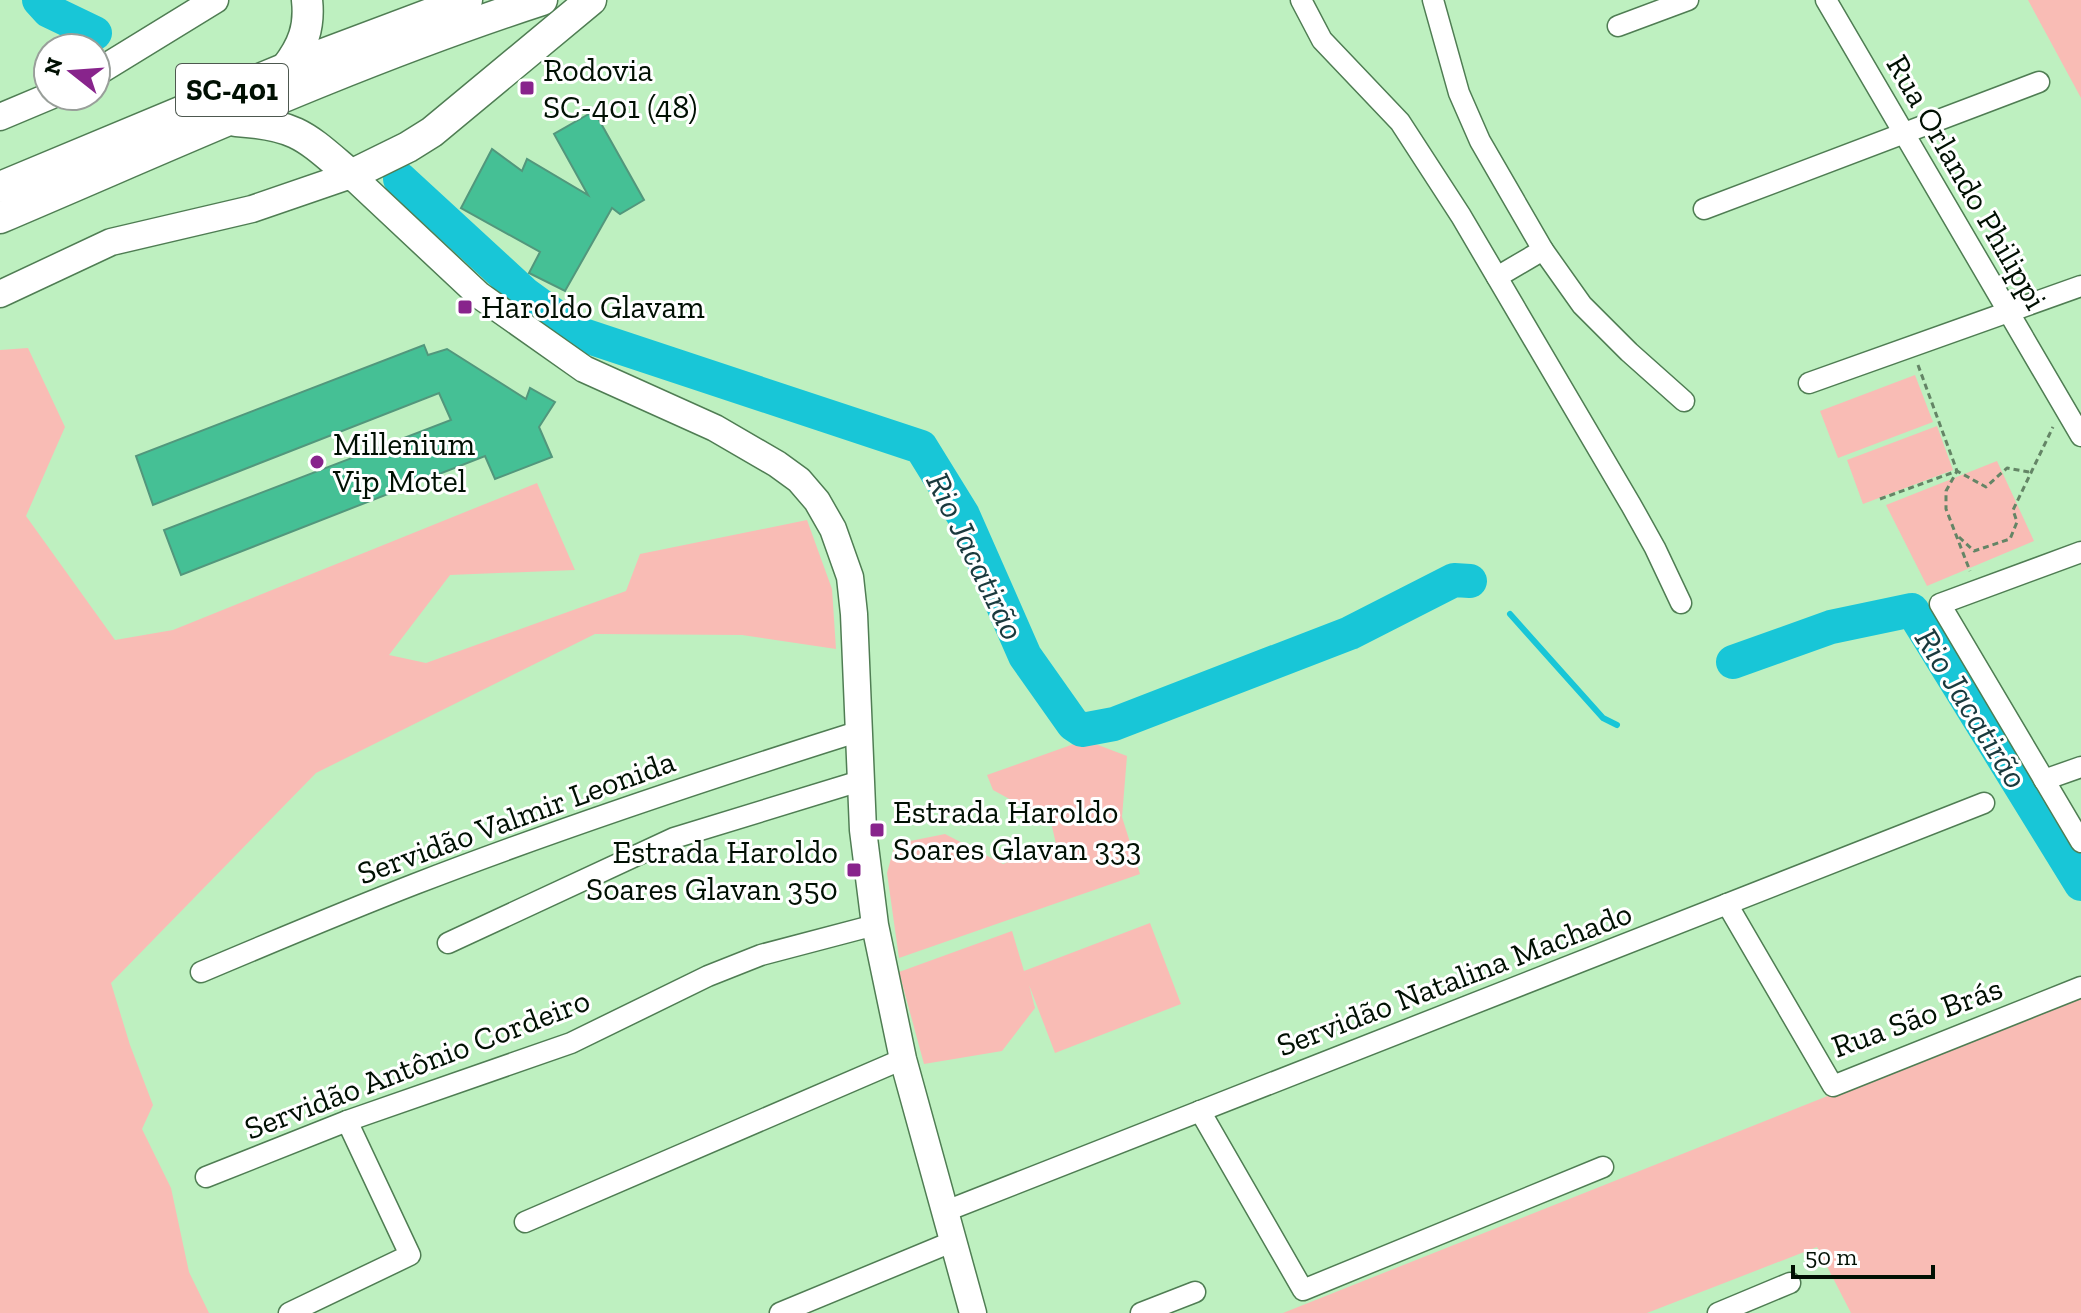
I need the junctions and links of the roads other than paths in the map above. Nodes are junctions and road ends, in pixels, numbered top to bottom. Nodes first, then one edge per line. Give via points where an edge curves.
1 (215, 0) edge
2 (467, 0) edge
3 (542, 0) edge
4 (591, 0) edge
5 (1301, 0) edge
6 (1433, 0) edge
7 (1688, 0) edge
8 (1826, 0) edge
9 (309, 4) edge
10 (1618, 26) dead end
11 (369, 35) junction
12 (112, 63) edge
13 (286, 68) junction
14 (2039, 82) dead end
15 (32, 104) edge
16 (0, 117) edge
17 (230, 121) junction
18 (1905, 134) junction
19 (322, 151) junction
20 (351, 175) junction
21 (0, 187) edge
22 (297, 196) junction
23 (1704, 209) dead end
24 (0, 218) edge
25 (1543, 250) junction
26 (1497, 277) junction
27 (2081, 286) edge
28 (0, 294) edge
29 (2008, 312) junction
30 (1809, 383) dead end
31 (1684, 401) dead end
32 (2081, 436) edge
33 (2081, 552) edge
34 (1681, 603) dead end
35 (857, 732) junction
36 (2081, 767) edge
37 (2044, 780) junction
38 (860, 781) junction
39 (1984, 803) dead end
40 (2081, 842) edge
41 (1727, 904) junction
42 (875, 925) junction
43 (448, 943) dead end
44 (201, 972) dead end
45 (2081, 987) edge
46 (903, 1059) junction
47 (1200, 1111) junction
48 (347, 1121) junction
49 (1603, 1167) dead end
50 (206, 1177) dead end
51 (946, 1211) junction
52 (525, 1222) dead end
53 (954, 1241) junction
54 (1790, 1283) dead end
55 (1195, 1292) dead end
56 (289, 1313) edge
57 (780, 1313) edge
58 (973, 1313) edge
59 (1141, 1313) edge
60 (1718, 1313) edge

1 - 12 main road
2 - 11 highway, SC-401
3 - 17 highway, SC-401
4 - 20 highway via 432,132
5 - 26 street via 1322,40 1400,122
6 - 25 street via 1459,93 1480,141
7 - 10 street
8 - 18 street, Rua Orlando Philippi
9 - 11 highway via 321,9 337,28
9 - 13 highway via 300,50
11 - 13 highway, SC-401
13 - 21 highway, SC-401
14 - 18 street
15 - 16 main road
17 - 19 highway via 296,131
17 - 24 highway, SC-401
18 - 23 street
18 - 29 street, Rua Orlando Philippi
19 - 20 highway
19 - 22 main road via 309,183
20 - 22 main road
20 - 35 main road via 479,295 584,369 715,428 799,480 833,529 850,577
22 - 28 main road via 111,242
25 - 26 street
25 - 31 street via 1582,305
26 - 34 street via 1643,526
27 - 29 street
29 - 30 street
29 - 32 street, Rua Orlando Philippi
33 - 37 street via 1940,604
35 - 38 main road
35 - 44 street, Servidão Valmir Leonida via 413,884
36 - 37 street
37 - 40 street
38 - 42 main road
38 - 43 street via 674,838
39 - 41 street, Servidão Natalina Machado
41 - 45 street, Rua São Brás via 1833,1086
41 - 47 street, Servidão Natalina Machado
42 - 46 main road
42 - 48 street, Servidão Antônio Cordeiro via 761,955 571,1043
46 - 51 main road
46 - 52 street
47 - 49 street via 1303,1290
47 - 51 street, Servidão Natalina Machado
48 - 50 street, Servidão Antônio Cordeiro
48 - 56 street via 410,1255
51 - 53 main road
53 - 57 street
53 - 58 main road
54 - 60 street
55 - 59 street

